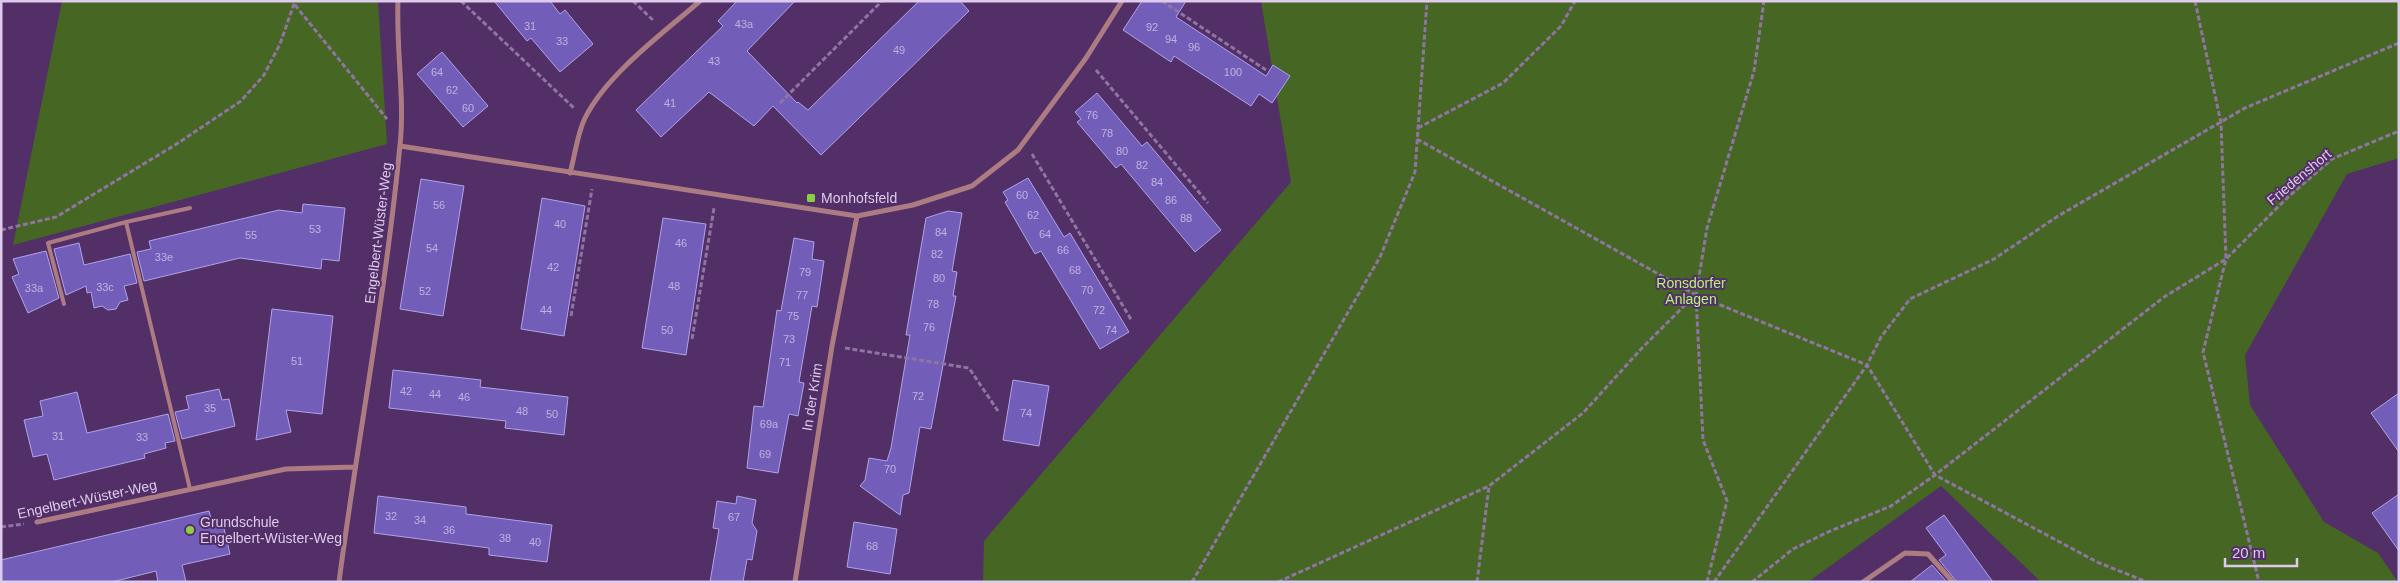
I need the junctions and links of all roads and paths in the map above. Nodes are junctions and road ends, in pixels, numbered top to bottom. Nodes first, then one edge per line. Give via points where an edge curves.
1 (398, 1) edge
2 (461, 1) edge
3 (633, 1) edge
4 (700, 1) edge
5 (882, 1) edge
6 (1122, 1) edge
7 (1162, 1) edge
8 (1427, 1) edge
9 (1575, 1) edge
10 (1764, 1) edge
11 (2195, 1) edge
12 (295, 3) edge
13 (665, 31) junction
14 (2399, 43) edge
15 (1086, 58) junction
16 (1266, 70) dead end
17 (780, 104) dead end
18 (585, 118) junction
19 (2221, 124) junction
20 (1418, 128) junction
21 (2399, 131) edge
22 (401, 136) junction
23 (1418, 138) junction
24 (1024, 141) junction
25 (400, 146) junction
26 (570, 173) junction
27 (594, 176) junction
28 (716, 195) junction
29 (1208, 203) dead end
30 (190, 208) dead end
31 (856, 216) junction
32 (126, 222) junction
33 (1, 230) edge
34 (2226, 260) junction
35 (1696, 295) junction
36 (64, 304) dead end
37 (571, 316) dead end
38 (1132, 321) dead end
39 (692, 339) dead end
40 (832, 346) junction
41 (1867, 365) junction
42 (998, 412) dead end
43 (354, 467) junction
44 (1935, 475) junction
45 (1489, 486) junction
46 (190, 489) junction
47 (37, 522) joint
48 (1, 527) edge
49 (339, 582) edge
50 (795, 582) edge
51 (1192, 582) edge
52 (1278, 582) edge
53 (1476, 582) edge
54 (1707, 582) edge
55 (1714, 582) edge
56 (1752, 582) edge
57 (1863, 582) edge
58 (1953, 582) edge
59 (2148, 582) edge
60 (2259, 582) edge

1 - 22 street, Engelbert-Wüster-Weg
2 - 18 path
3 - 13 path
4 - 13 street
5 - 17 path
6 - 15 street
7 - 16 path
8 - 20 path
9 - 20 path via 1561,26 1504,83
10 - 35 path via 1754,71 1707,228
11 - 19 path
12 - 22 path
12 - 33 path via 264,75 242,101 56,217
13 - 18 street via 608,85
14 - 19 path via 2245,108
15 - 24 street
15 - 29 path
18 - 26 street
19 - 34 path
19 - 41 path via 2058,216 1994,259 1910,299 1881,338
20 - 23 path
21 - 34 path, Friedenshort via 2332,160 2288,198
22 - 25 street, Engelbert-Wüster-Weg
23 - 35 path
23 - 51 path via 1415,172 1380,257
24 - 31 street via 1018,150 972,186 913,205
24 - 38 path
25 - 26 street
25 - 43 street, Engelbert-Wüster-Weg
26 - 27 street
27 - 28 street
27 - 37 path
28 - 31 street
28 - 39 path
30 - 32 lane
31 - 40 street, In der Krim
32 - 36 lane via 48,243
32 - 46 lane
34 - 44 path, Friedenshort via 2164,297
34 - 60 path via 2203,352
35 - 41 path
35 - 45 path via 1583,413
35 - 54 path via 1703,440 1727,501
40 - 42 path via 969,368
40 - 50 street, In der Krim
41 - 44 path
41 - 55 path
43 - 46 street, Engelbert-Wüster-Weg via 286,469
43 - 49 street, Engelbert-Wüster-Weg
44 - 56 path, Friedenshort via 1891,506 1793,550
44 - 59 path via 2097,562
45 - 52 path
45 - 53 path
46 - 47 street, Engelbert-Wüster-Weg
47 - 48 path, Engelbert-Wüster-Weg
57 - 58 street via 1905,553 1928,554

